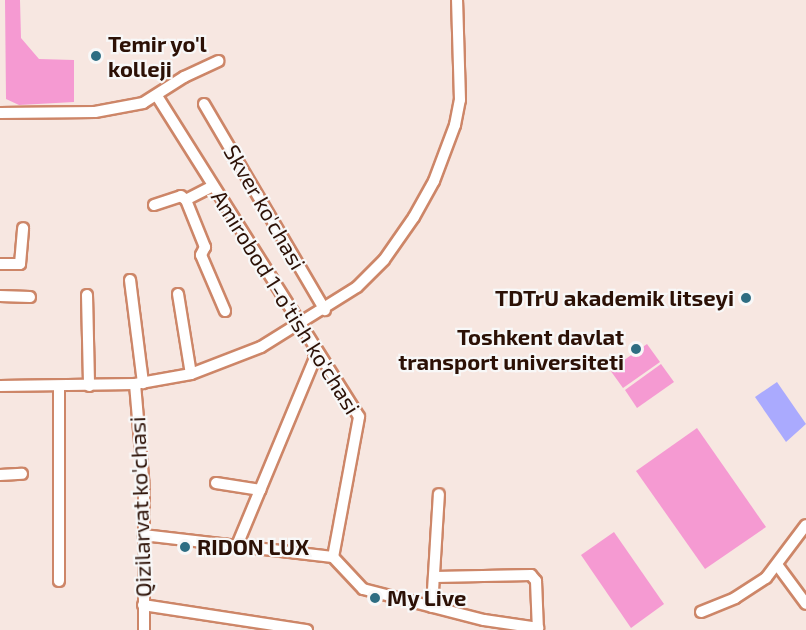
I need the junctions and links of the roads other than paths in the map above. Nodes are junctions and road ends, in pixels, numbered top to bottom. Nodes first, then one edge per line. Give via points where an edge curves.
1 (457, 0) edge
2 (218, 61) dead end
3 (157, 96) junction
4 (204, 104) dead end
5 (0, 113) edge
6 (213, 186) junction
7 (186, 200) junction
8 (154, 205) dead end
9 (22, 228) dead end
10 (0, 264) edge
11 (130, 280) dead end
12 (178, 294) dead end
13 (87, 295) dead end
14 (0, 296) edge
15 (30, 297) dead end
16 (325, 310) junction
17 (225, 311) dead end
18 (299, 326) junction
19 (314, 351) junction
20 (191, 374) junction
21 (139, 383) junction
22 (0, 386) edge
23 (89, 386) junction
24 (59, 387) junction
25 (22, 474) dead end
26 (0, 475) edge
27 (216, 483) dead end
28 (260, 490) junction
29 (439, 494) dead end
30 (806, 525) edge
31 (143, 535) junction
32 (238, 543) junction
33 (333, 557) junction
34 (778, 566) junction
35 (435, 578) junction
36 (58, 581) dead end
37 (806, 604) edge
38 (143, 605) junction
39 (432, 607) junction
40 (701, 612) dead end
41 (538, 629) edge
42 (144, 630) edge
43 (307, 630) edge

1 - 16 street via 460,107 449,143 414,217 375,270
2 - 3 street via 184,77
3 - 5 street via 143,103 95,112
3 - 6 street, Amirobod 1-o'tish ko'chasi
4 - 16 street, Skver ko'chasi
6 - 7 street
6 - 18 street, Amirobod 1-o'tish ko'chasi
7 - 8 street via 181,196
7 - 17 street via 205,247 201,255
9 - 10 street via 20,264
11 - 21 street, Qizilarvat ko'chasi
12 - 20 street
13 - 23 street
14 - 15 street
16 - 18 street
18 - 19 street, Amirobod 1-o'tish ko'chasi
18 - 20 street via 248,354
19 - 28 street via 314,360
19 - 33 street, Amirobod 1-o'tish ko'chasi via 325,360 360,419
20 - 21 street
21 - 23 street
21 - 31 street, Qizilarvat ko'chasi
22 - 24 street
23 - 24 street
24 - 36 street
25 - 26 street
27 - 28 street
28 - 32 street
29 - 35 street
30 - 34 street
31 - 32 street
31 - 38 street, Qizilarvat ko'chasi
32 - 33 street
33 - 39 street via 363,590
34 - 37 street
34 - 40 street via 735,598
35 - 39 street
35 - 41 street via 531,575 536,581
38 - 42 street, Qizilarvat ko'chasi
38 - 43 street
39 - 41 street

